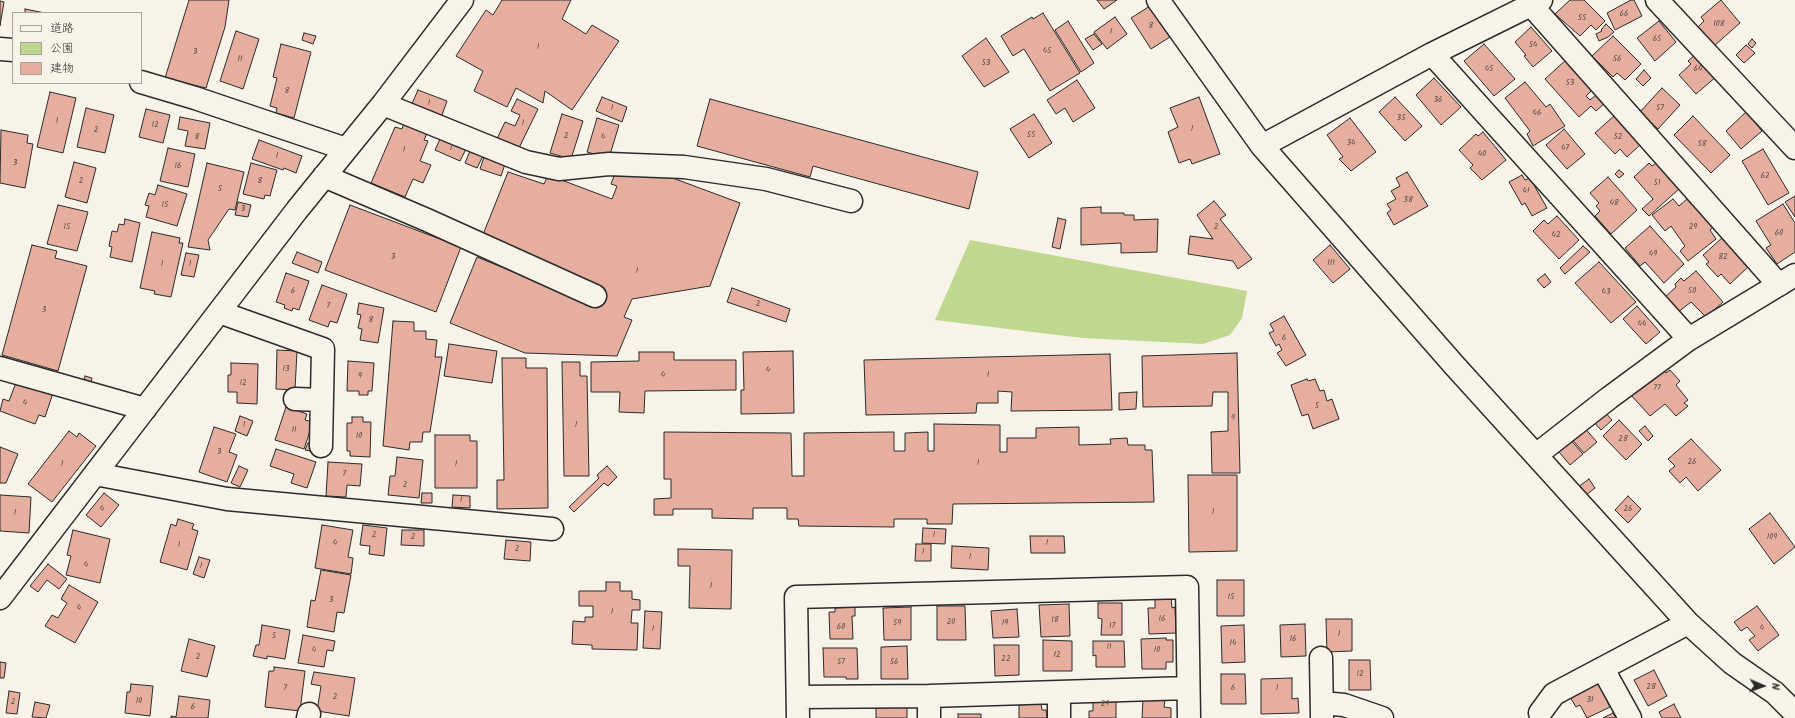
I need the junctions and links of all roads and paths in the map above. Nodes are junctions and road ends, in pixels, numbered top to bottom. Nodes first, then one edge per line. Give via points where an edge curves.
1 (462, 0) edge
2 (1158, 0) edge
3 (1657, 0) edge
4 (1536, 3) edge
5 (0, 49) edge
6 (12, 50) edge
7 (1432, 54) junction
8 (142, 82) edge
9 (383, 104) junction
10 (1262, 146) junction
11 (1795, 148) edge
12 (346, 149) junction
13 (324, 176) junction
14 (851, 201) dead end
15 (1787, 280) edge
16 (595, 296) dead end
17 (219, 312) junction
18 (1689, 339) junction
19 (0, 368) edge
20 (295, 399) dead end
21 (321, 400) junction
22 (145, 409) junction
23 (321, 446) dead end
24 (1536, 455) junction
25 (95, 474) junction
26 (552, 530) dead end
27 (0, 598) edge
28 (1688, 623) junction
29 (1321, 658) dead end
30 (1603, 669) junction
31 (1188, 688) junction
32 (1058, 692) junction
33 (929, 696) junction
34 (798, 708) edge
35 (1322, 710) edge
36 (1795, 714) edge
37 (1536, 716) edge
38 (929, 718) edge
39 (1059, 718) edge
40 (1189, 718) edge
41 (1382, 718) edge
42 (1630, 718) edge

1 - 9 street
2 - 10 street
3 - 11 street
4 - 7 street
4 - 15 street
5 - 6 street
7 - 10 street
7 - 18 street
8 - 12 street
9 - 12 street
9 - 14 street via 526,162 559,169 609,164 684,167 766,179
10 - 24 street
12 - 13 street
13 - 16 street
13 - 17 street
15 - 18 street
17 - 21 street via 322,349
17 - 22 street
18 - 24 street
19 - 22 street
20 - 21 street
21 - 23 street
22 - 25 street
24 - 28 street
25 - 26 street via 227,499
25 - 27 street
28 - 30 street
28 - 36 street via 1732,662 1775,693
29 - 35 street
30 - 37 street via 1554,694
30 - 42 street
31 - 32 street
31 - 34 street via 1187,587 796,597
31 - 40 street
32 - 33 street
32 - 39 street
33 - 34 street
33 - 38 street
35 - 41 street via 1344,705

